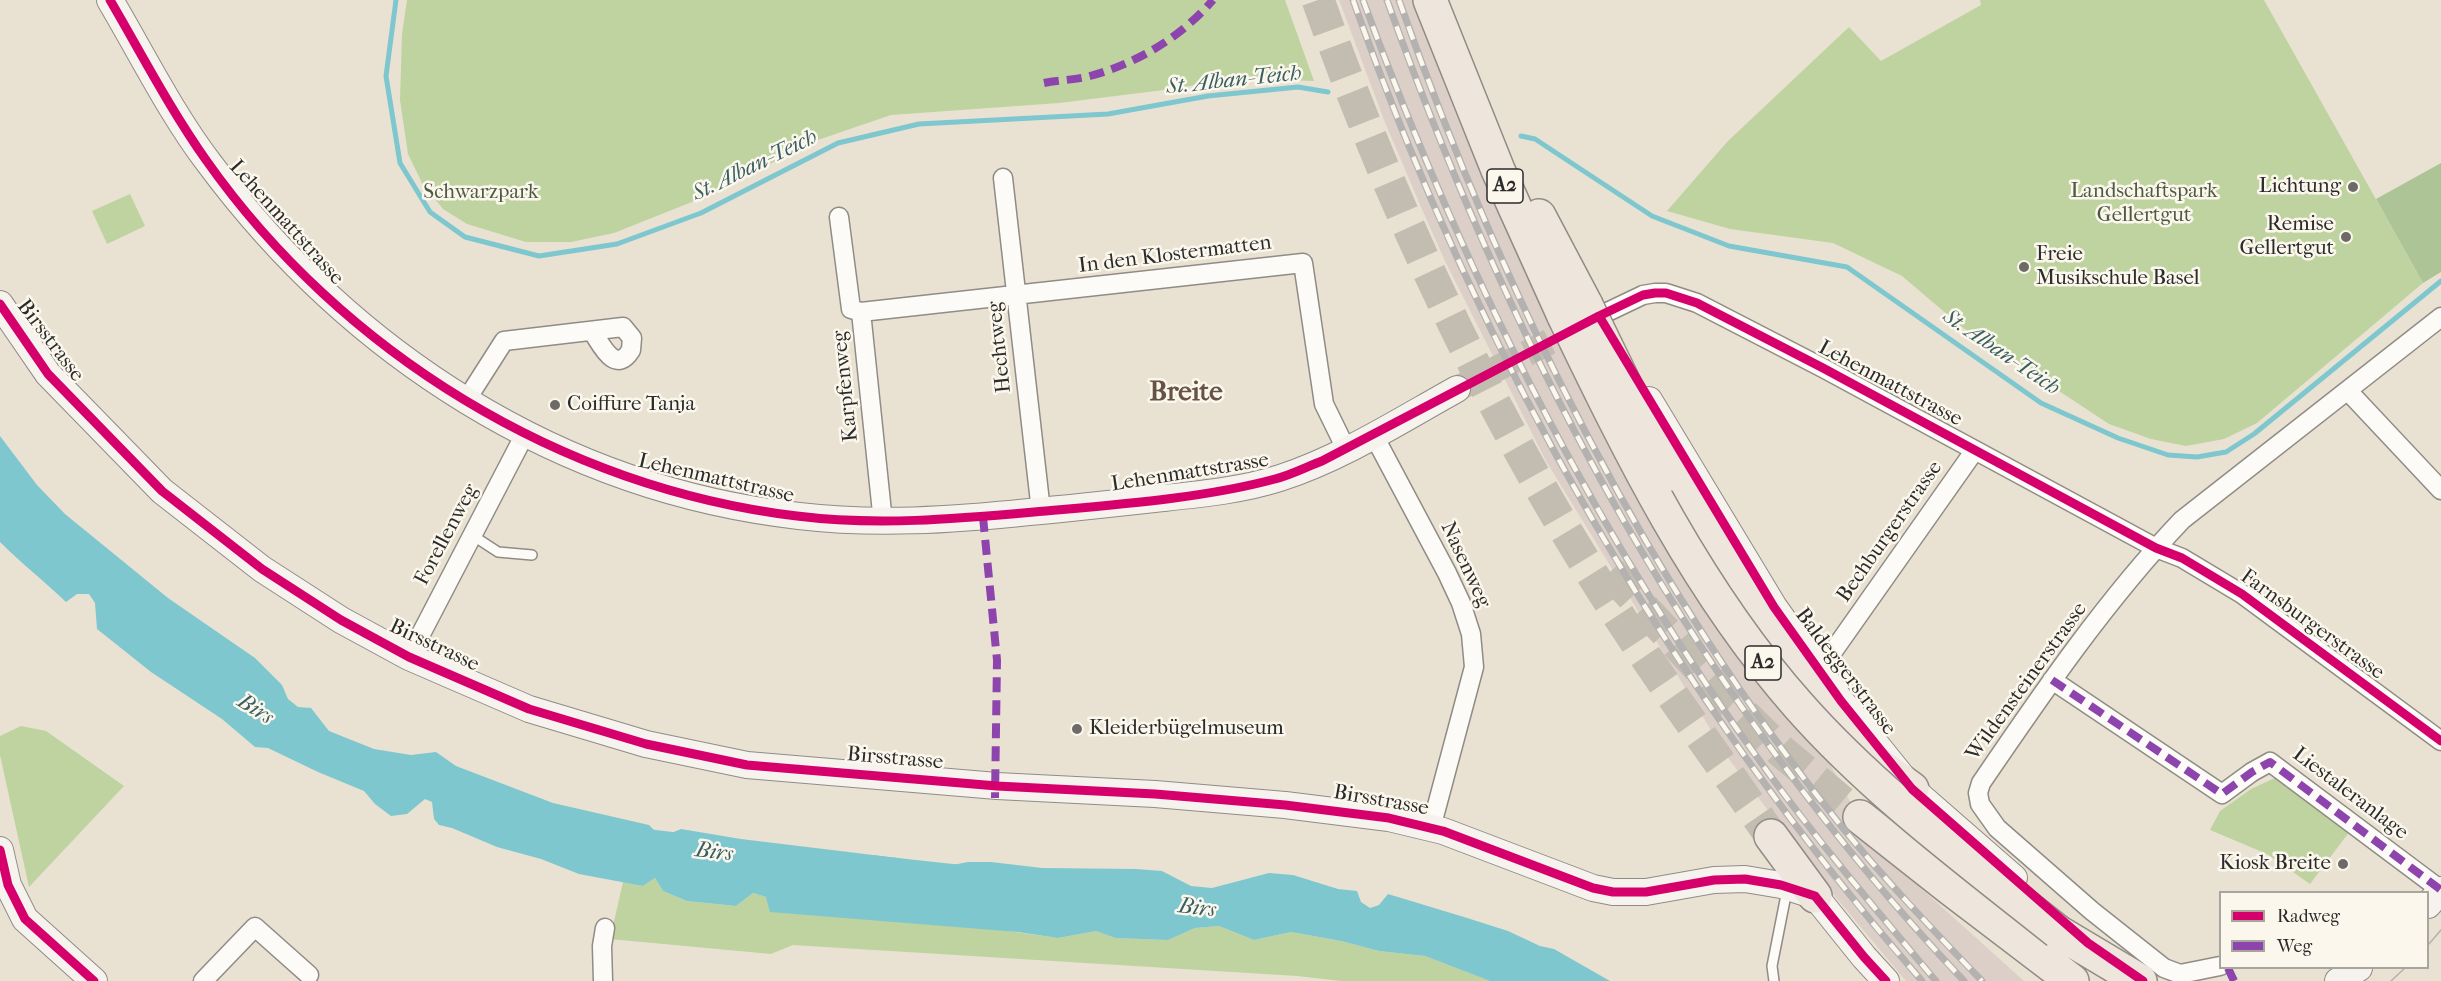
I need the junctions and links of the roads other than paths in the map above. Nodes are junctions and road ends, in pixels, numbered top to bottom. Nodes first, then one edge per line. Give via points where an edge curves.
1 (110, 0) edge
2 (1430, 0) edge
3 (1003, 178) dead end
4 (839, 216) dead end
5 (1017, 296) junction
6 (0, 304) edge
7 (861, 312) junction
8 (1583, 312) junction
9 (2441, 317) edge
10 (592, 331) dead end
11 (1457, 389) tunnel mouth
12 (2348, 391) junction
13 (465, 402) junction
14 (525, 434) junction
15 (1373, 435) junction
16 (1346, 449) junction
17 (1975, 450) junction
18 (2441, 490) edge
19 (1041, 511) junction
20 (883, 522) junction
21 (472, 536) junction
22 (2156, 548) junction
23 (532, 555) dead end
24 (409, 657) junction
25 (1818, 668) junction
26 (2052, 680) junction
27 (2441, 741) edge
28 (1912, 789) junction
29 (1860, 817) tunnel mouth
30 (1431, 828) junction
31 (1771, 836) tunnel mouth
32 (0, 852) edge
33 (1950, 888) junction
34 (2441, 890) edge
35 (1801, 892) junction
36 (2429, 903) edge
37 (605, 928) dead end
38 (2058, 932) junction
39 (2219, 966) edge
40 (2357, 969) edge
41 (309, 975) dead end
42 (94, 981) edge
43 (203, 981) edge
44 (603, 981) edge
45 (1774, 981) edge
46 (1886, 981) edge
47 (2043, 981) edge
48 (2073, 981) edge
49 (2115, 981) edge
50 (2142, 981) edge
51 (2338, 981) edge

1 - 13 street, Lehenmattstrasse via 207,162 262,230 297,268 372,336
2 - 8 highway, A2 via 1498,170
3 - 5 street, Hechtweg
4 - 7 street, Karpfenweg via 851,309
5 - 7 street, In den Klostermatten
5 - 16 street, In den Klostermatten via 1303,263 1324,404
5 - 19 street, Hechtweg
6 - 24 street, Birsstrasse via 48,374 162,491 262,569 341,620
7 - 20 street, Karpfenweg
8 - 17 street, Lehenmattstrasse via 1655,293 1697,303
8 - 25 street, Baldeggerstrasse via 1774,607
8 - 28 highway, bridge via 1673,474 1779,644 1850,739
8 - 38 highway, A2, bridge via 1607,406 1683,545 1766,667 1862,770
9 - 12 street
10 - 13 street via 504,341
11 - 15 street, Lehenmattstrasse
12 - 18 street
12 - 22 street via 2182,520
13 - 14 street, Lehenmattstrasse
14 - 20 street, Lehenmattstrasse via 623,476 688,495 797,516
14 - 21 street, Forellenweg
15 - 16 street, Lehenmattstrasse
15 - 30 street, Nasenweg via 1447,573 1471,634 1474,667
16 - 19 street, Lehenmattstrasse via 1280,478 1254,484 1203,494
17 - 22 street, Lehenmattstrasse
17 - 25 street, Bechburgerstrasse
19 - 20 street, Lehenmattstrasse
21 - 23 lane via 498,552
21 - 24 street, Forellenweg
22 - 26 street, Wildensteinerstrasse
22 - 27 street, Farnsburgerstrasse via 2182,558 2242,594
24 - 30 street, Birsstrasse via 529,709 646,744 747,765 1285,805 1389,818
25 - 28 street, Baldeggerstrasse
26 - 34 street, Liestaleranlage via 2222,794 2270,762
26 - 39 street, Wildensteinerstrasse via 1980,783 1978,793 1985,814 2062,885 2164,968 2180,974
28 - 50 street, Baldeggerstrasse via 2088,943
29 - 33 highway
30 - 35 street, Birsstrasse via 1613,892 1646,892 1730,879 1759,880
31 - 35 highway
32 - 42 street via 8,885 25,919
33 - 47 highway
33 - 48 highway
34 - 36 street
35 - 45 lane via 1772,966
35 - 46 street
37 - 44 street
38 - 49 highway, A2
38 - 50 highway
40 - 51 street
41 - 43 street via 255,927

